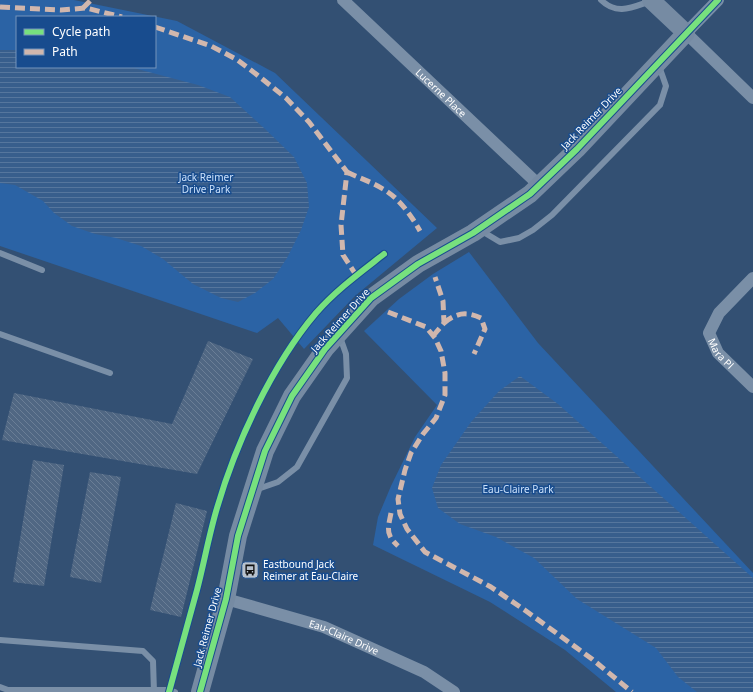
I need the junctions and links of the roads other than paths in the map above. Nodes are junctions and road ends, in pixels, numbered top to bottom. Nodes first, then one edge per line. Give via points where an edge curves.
1 (343, 0) edge
2 (601, 0) edge
3 (651, 0) edge
4 (718, 0) edge
5 (686, 33) junction
6 (658, 62) junction
7 (753, 98) edge
8 (539, 185) junction
9 (478, 229) junction
10 (0, 253) edge
11 (42, 270) dead end
12 (753, 278) edge
13 (339, 333) junction
14 (0, 334) edge
15 (110, 373) dead end
16 (753, 387) edge
17 (252, 491) junction
18 (226, 599) junction
19 (0, 640) edge
20 (0, 687) edge
21 (154, 691) edge
22 (175, 692) edge
23 (200, 692) edge
24 (454, 692) edge

1 - 8 street, Lucerne Place
2 - 3 lane via 606,5 626,10
3 - 5 street
4 - 5 street, Jack Reimer Drive
5 - 6 street, Jack Reimer Drive
5 - 7 street
6 - 8 street, Jack Reimer Drive via 577,149
6 - 9 lane via 666,86 660,105 552,215 519,238 500,242
8 - 9 street, Jack Reimer Drive via 530,194
9 - 13 street, Jack Reimer Drive via 418,264 371,298
10 - 11 lane
12 - 16 street, Mara Pl via 719,313 709,333 718,353
13 - 17 street, Jack Reimer Drive via 292,396 264,451
13 - 17 lane, Jack Reimer Drive via 346,354 347,378 296,467 278,482
14 - 15 lane
17 - 18 street, Jack Reimer Drive via 238,536
18 - 23 street, Jack Reimer Drive
18 - 24 street, Eau-Claire Drive via 324,627 424,672
19 - 21 lane via 143,651 153,661
20 - 21 lane via 8,690
21 - 22 lane

